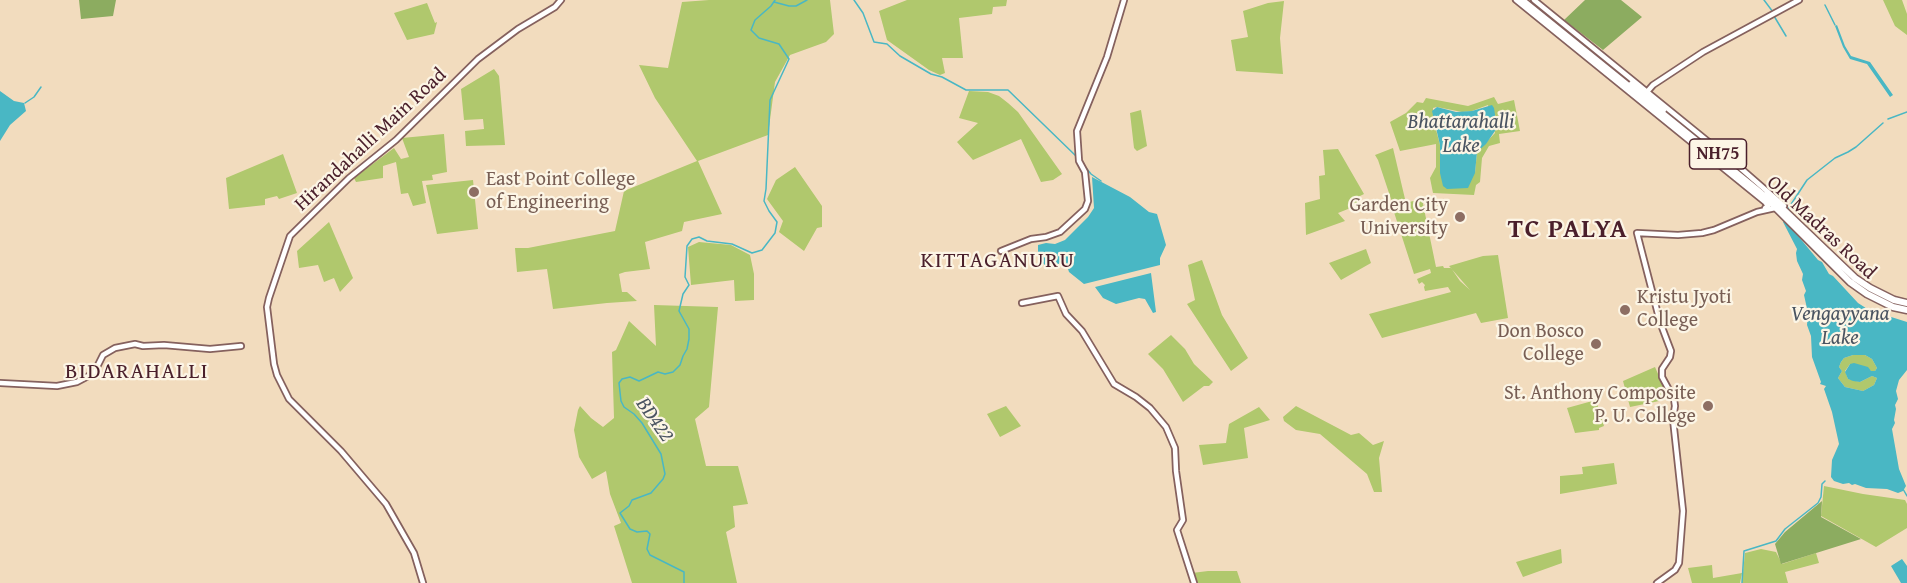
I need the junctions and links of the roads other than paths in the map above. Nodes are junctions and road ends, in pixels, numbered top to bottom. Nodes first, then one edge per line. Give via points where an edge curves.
1 (561, 0) edge
2 (1124, 0) edge
3 (1516, 0) edge
4 (1522, 0) edge
5 (1529, 0) edge
6 (1534, 0) edge
7 (1799, 0) edge
8 (1645, 95) junction
9 (1761, 196) junction
10 (1776, 208) junction
11 (1765, 209) junction
12 (1001, 251) dead end
13 (1022, 303) dead end
14 (1907, 303) edge
15 (1907, 310) edge
16 (241, 346) dead end
17 (0, 383) edge
18 (423, 583) edge
19 (1194, 583) edge
20 (1657, 583) edge

1 - 18 main road, Hirandahalli Main Road via 478,59 290,236 267,307 277,375 289,399 386,504 414,553
2 - 12 main road via 1107,57 1077,131 1088,201 1085,209 1060,232 1031,238
3 - 9 main road
4 - 8 highway, Old Madras Road / NH75
5 - 8 highway, Old Madras Road / NH75
6 - 8 main road
7 - 8 main road via 1703,52 1653,85
8 - 9 highway, Old Madras Road / NH75
8 - 14 highway, Old Madras Road / NH75 via 1742,173 1855,278
9 - 10 highway, Old Madras Road / NH75
9 - 11 main road via 1767,204
10 - 11 main road
10 - 15 highway, Old Madras Road / NH75 via 1850,282 1893,307
11 - 20 main road via 1701,233 1638,233 1671,351 1662,377 1674,399 1672,418 1683,511 1679,563
13 - 19 main road via 1058,296 1114,384 1136,397 1166,427 1175,448 1183,520 1177,530
16 - 17 main road via 210,349 135,344 103,355 94,374 77,382 57,386

